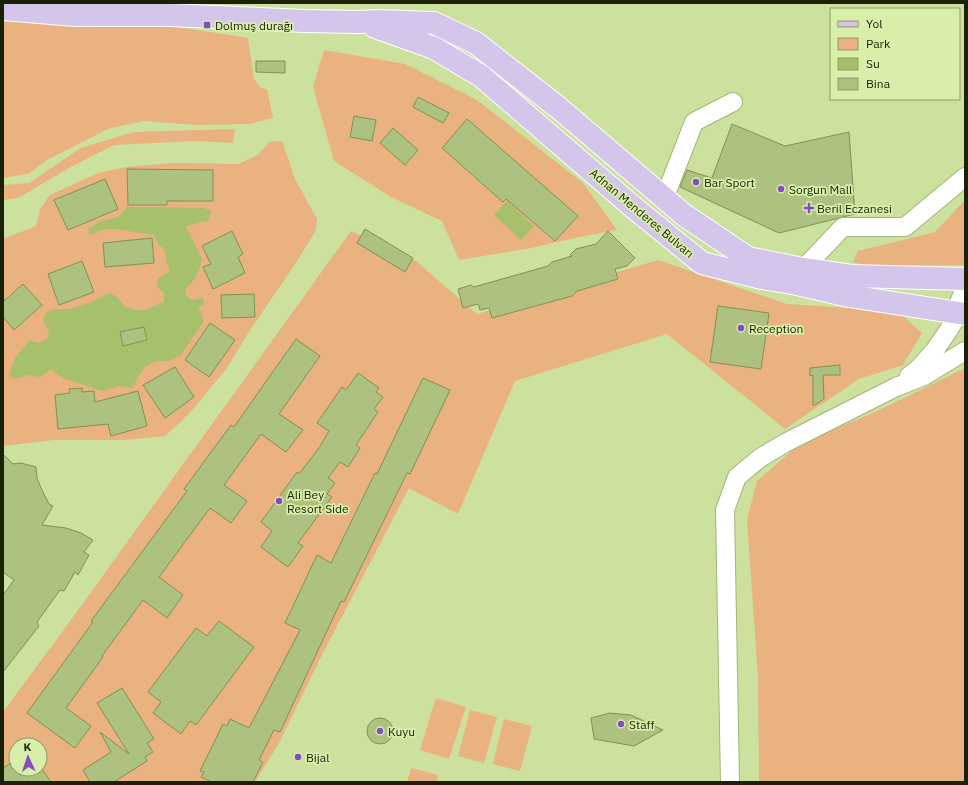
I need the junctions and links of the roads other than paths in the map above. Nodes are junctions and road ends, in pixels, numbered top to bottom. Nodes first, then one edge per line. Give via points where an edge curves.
1 (3, 9) edge
2 (359, 22) junction
3 (733, 102) dead end
4 (965, 177) edge
5 (664, 199) junction
6 (803, 269) junction
7 (965, 279) edge
8 (965, 289) edge
9 (962, 314) edge
10 (965, 351) edge
11 (896, 387) junction
12 (730, 782) edge

1 - 2 main road, Adnan Menderes Bulvarı via 75,15 169,15
2 - 5 main road, Adnan Menderes Bulvarı via 378,20 434,23 476,43 560,109
2 - 9 main road, Adnan Menderes Bulvarı via 434,48 481,76 702,263 849,296
3 - 5 street via 694,122
4 - 6 street via 905,226 843,228
5 - 6 main road, Adnan Menderes Bulvarı via 684,216 748,258
6 - 7 main road, Adnan Menderes Bulvarı via 852,276
8 - 9 street via 960,300
9 - 11 street via 920,367
10 - 11 street via 924,376
11 - 12 street via 785,443 760,458 737,477 725,510

